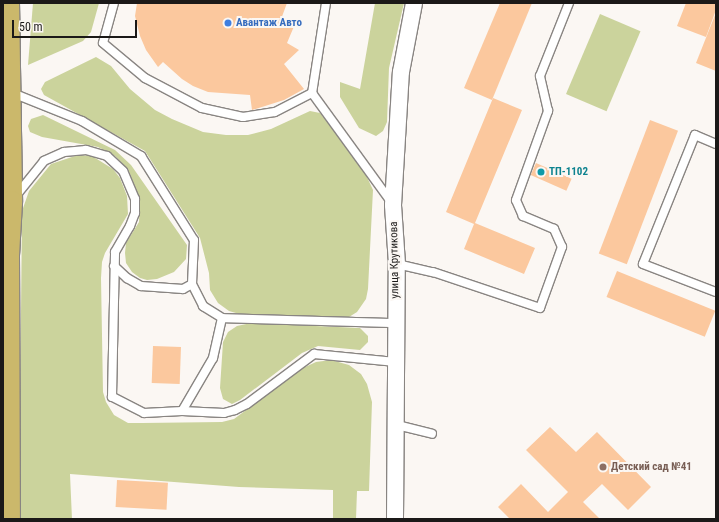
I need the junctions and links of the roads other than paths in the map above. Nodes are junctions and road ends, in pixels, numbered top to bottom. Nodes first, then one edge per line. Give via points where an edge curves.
1 (8, 3) edge
2 (114, 3) edge
3 (326, 3) edge
4 (414, 3) edge
5 (569, 3) edge
6 (8, 91) junction
7 (312, 93) junction
8 (716, 144) edge
9 (11, 202) junction
10 (393, 205) junction
11 (397, 264) junction
12 (114, 266) junction
13 (192, 284) junction
14 (716, 292) edge
15 (222, 318) junction
16 (395, 324) junction
17 (396, 362) junction
18 (182, 411) junction
19 (397, 426) junction
20 (432, 434) dead end
21 (9, 519) edge
22 (395, 519) edge

1 - 6 main road
2 - 7 lane via 104,43 145,78 202,108 243,117 275,112
3 - 7 lane
4 - 10 street, улица Крутикова via 402,72
5 - 11 lane via 540,76 548,111 516,200 524,216 554,230 562,247 540,308 433,272
6 - 9 main road
6 - 13 lane via 82,122 141,156 194,240
7 - 10 lane
8 - 14 lane via 695,135 644,264
9 - 12 lane via 44,161 64,152 86,150 107,156 123,171 135,199 135,213 115,252
9 - 21 main road via 8,255
10 - 11 street, улица Крутикова
11 - 16 street, улица Крутикова
12 - 13 lane via 141,286 183,289
12 - 18 lane via 112,397 144,413
13 - 15 lane via 203,306
15 - 16 lane
15 - 18 lane via 213,358
16 - 17 street, улица Крутикова
17 - 18 lane via 314,354 234,410 224,414
17 - 19 street, улица Крутикова
19 - 20 lane
19 - 22 street, улица Крутикова

